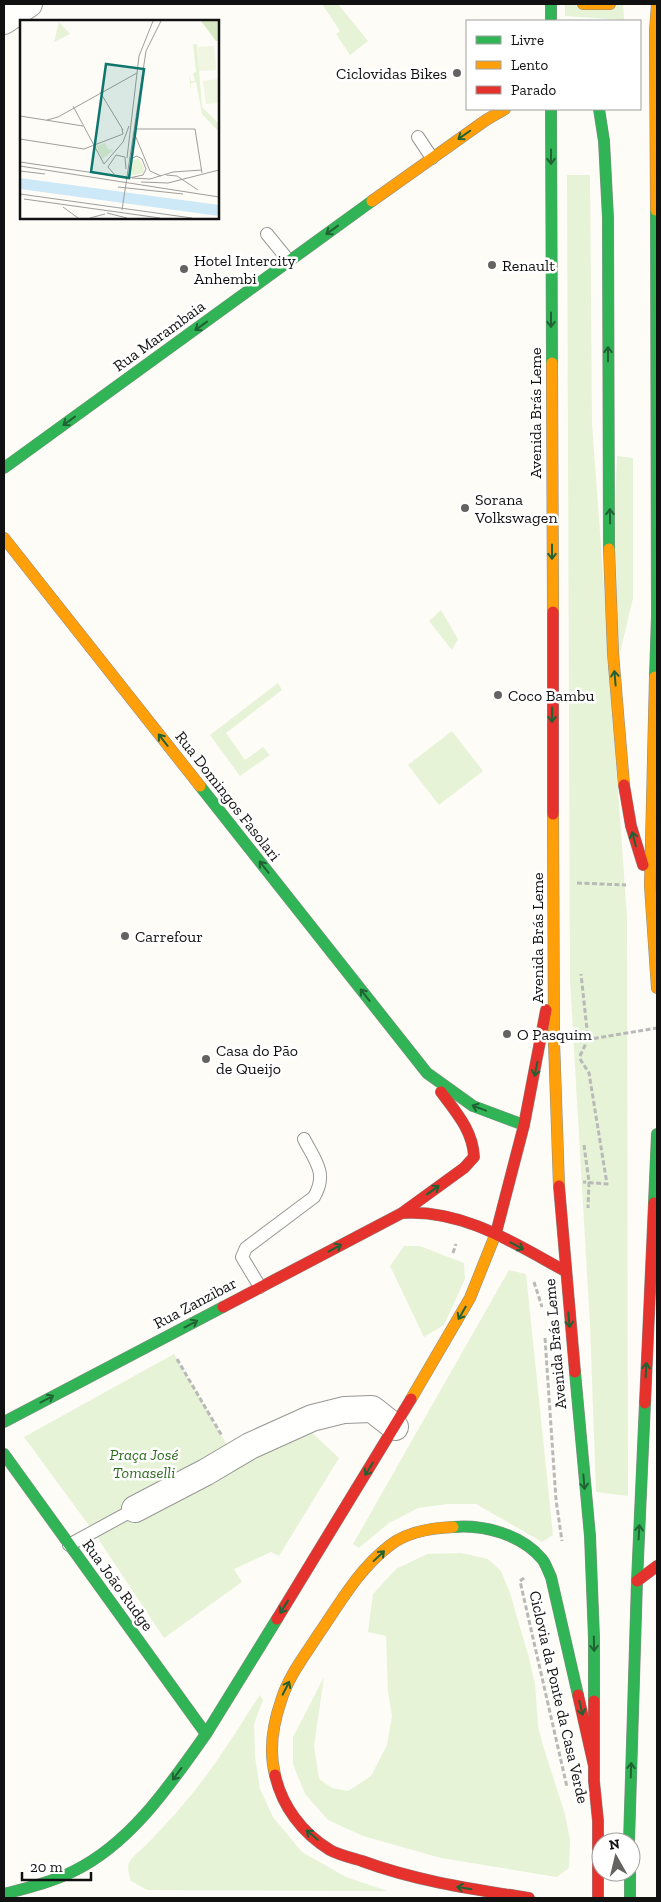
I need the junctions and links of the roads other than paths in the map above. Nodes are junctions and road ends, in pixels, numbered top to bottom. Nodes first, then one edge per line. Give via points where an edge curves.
1 (29, 4) edge
2 (551, 4) edge
3 (583, 4) edge
4 (610, 4) edge
5 (657, 4) edge
6 (551, 20) edge
7 (4, 22) edge
8 (503, 110) edge
9 (551, 110) edge
10 (599, 110) edge
11 (418, 137) dead end
12 (432, 158) junction
13 (267, 234) dead end
14 (289, 261) junction
15 (4, 468) edge
16 (657, 522) edge
17 (4, 538) edge
18 (656, 706) edge
19 (650, 886) junction
20 (552, 969) junction
21 (657, 988) edge
22 (427, 1073) junction
23 (524, 1125) junction
24 (657, 1134) edge
25 (304, 1139) dead end
26 (464, 1168) joint
27 (402, 1213) junction
28 (496, 1234) junction
29 (565, 1271) junction
30 (260, 1287) junction
31 (4, 1422) edge
32 (395, 1427) junction
33 (4, 1454) edge
34 (135, 1509) joint
35 (69, 1545) junction
36 (657, 1566) edge
37 (637, 1581) junction
38 (206, 1734) junction
39 (594, 1766) junction
40 (629, 1832) edge
41 (630, 1882) edge
42 (4, 1894) edge
43 (530, 1898) edge
44 (598, 1898) edge
45 (630, 1898) edge

1 - 7 street
2 - 6 main road
3 - 4 main road
5 - 16 main road
8 -> 12 main road, Rua Marambaia
9 -> 20 main road, Avenida Brás Leme
19 -> 10 main road via 629,818 612,644 608,216
11 - 12 lane
12 -> 14 main road, Rua Marambaia
13 - 14 lane
14 -> 15 main road, Rua Marambaia
16 - 18 main road
22 -> 17 main road, Rua Domingos Fasolari
18 - 19 main road
19 - 21 main road
20 -> 23 main road
20 - 29 main road, Avenida Brás Leme via 558,1180
23 -> 22 main road, Rua Domingos Fasolari via 473,1106
22 - 26 main road, Rua Domingos Fasolari via 473,1143 474,1157
23 - 28 main road
37 -> 24 main road
25 - 30 lane via 321,1172 321,1186 314,1197 246,1248 242,1257
27 -> 26 main road, Rua Zanzibar
27 - 28 main road, Rua Zanzibar via 440,1214
30 -> 27 main road, Rua Zanzibar
28 -> 29 main road, Rua Zanzibar
28 -> 32 main road via 470,1298
29 -> 39 main road, Avenida Brás Leme via 590,1536
31 -> 30 main road, Rua Zanzibar
32 - 34 street via 372,1409 344,1410 312,1418 250,1446
32 -> 38 main road
33 - 35 main road, Rua João Rudge
34 - 35 lane
35 - 38 main road, Rua João Rudge
36 - 37 main road
40 -> 37 main road
38 -> 42 main road via 158,1800 131,1830 106,1851 79,1869
43 -> 39 main road via 451,1886 389,1871 330,1850 298,1824 279,1794 272,1763 274,1726 281,1699 297,1667 360,1573 390,1545 425,1529 461,1526 492,1530 523,1542 543,1560 550,1577
39 - 44 main road
41 - 45 main road

